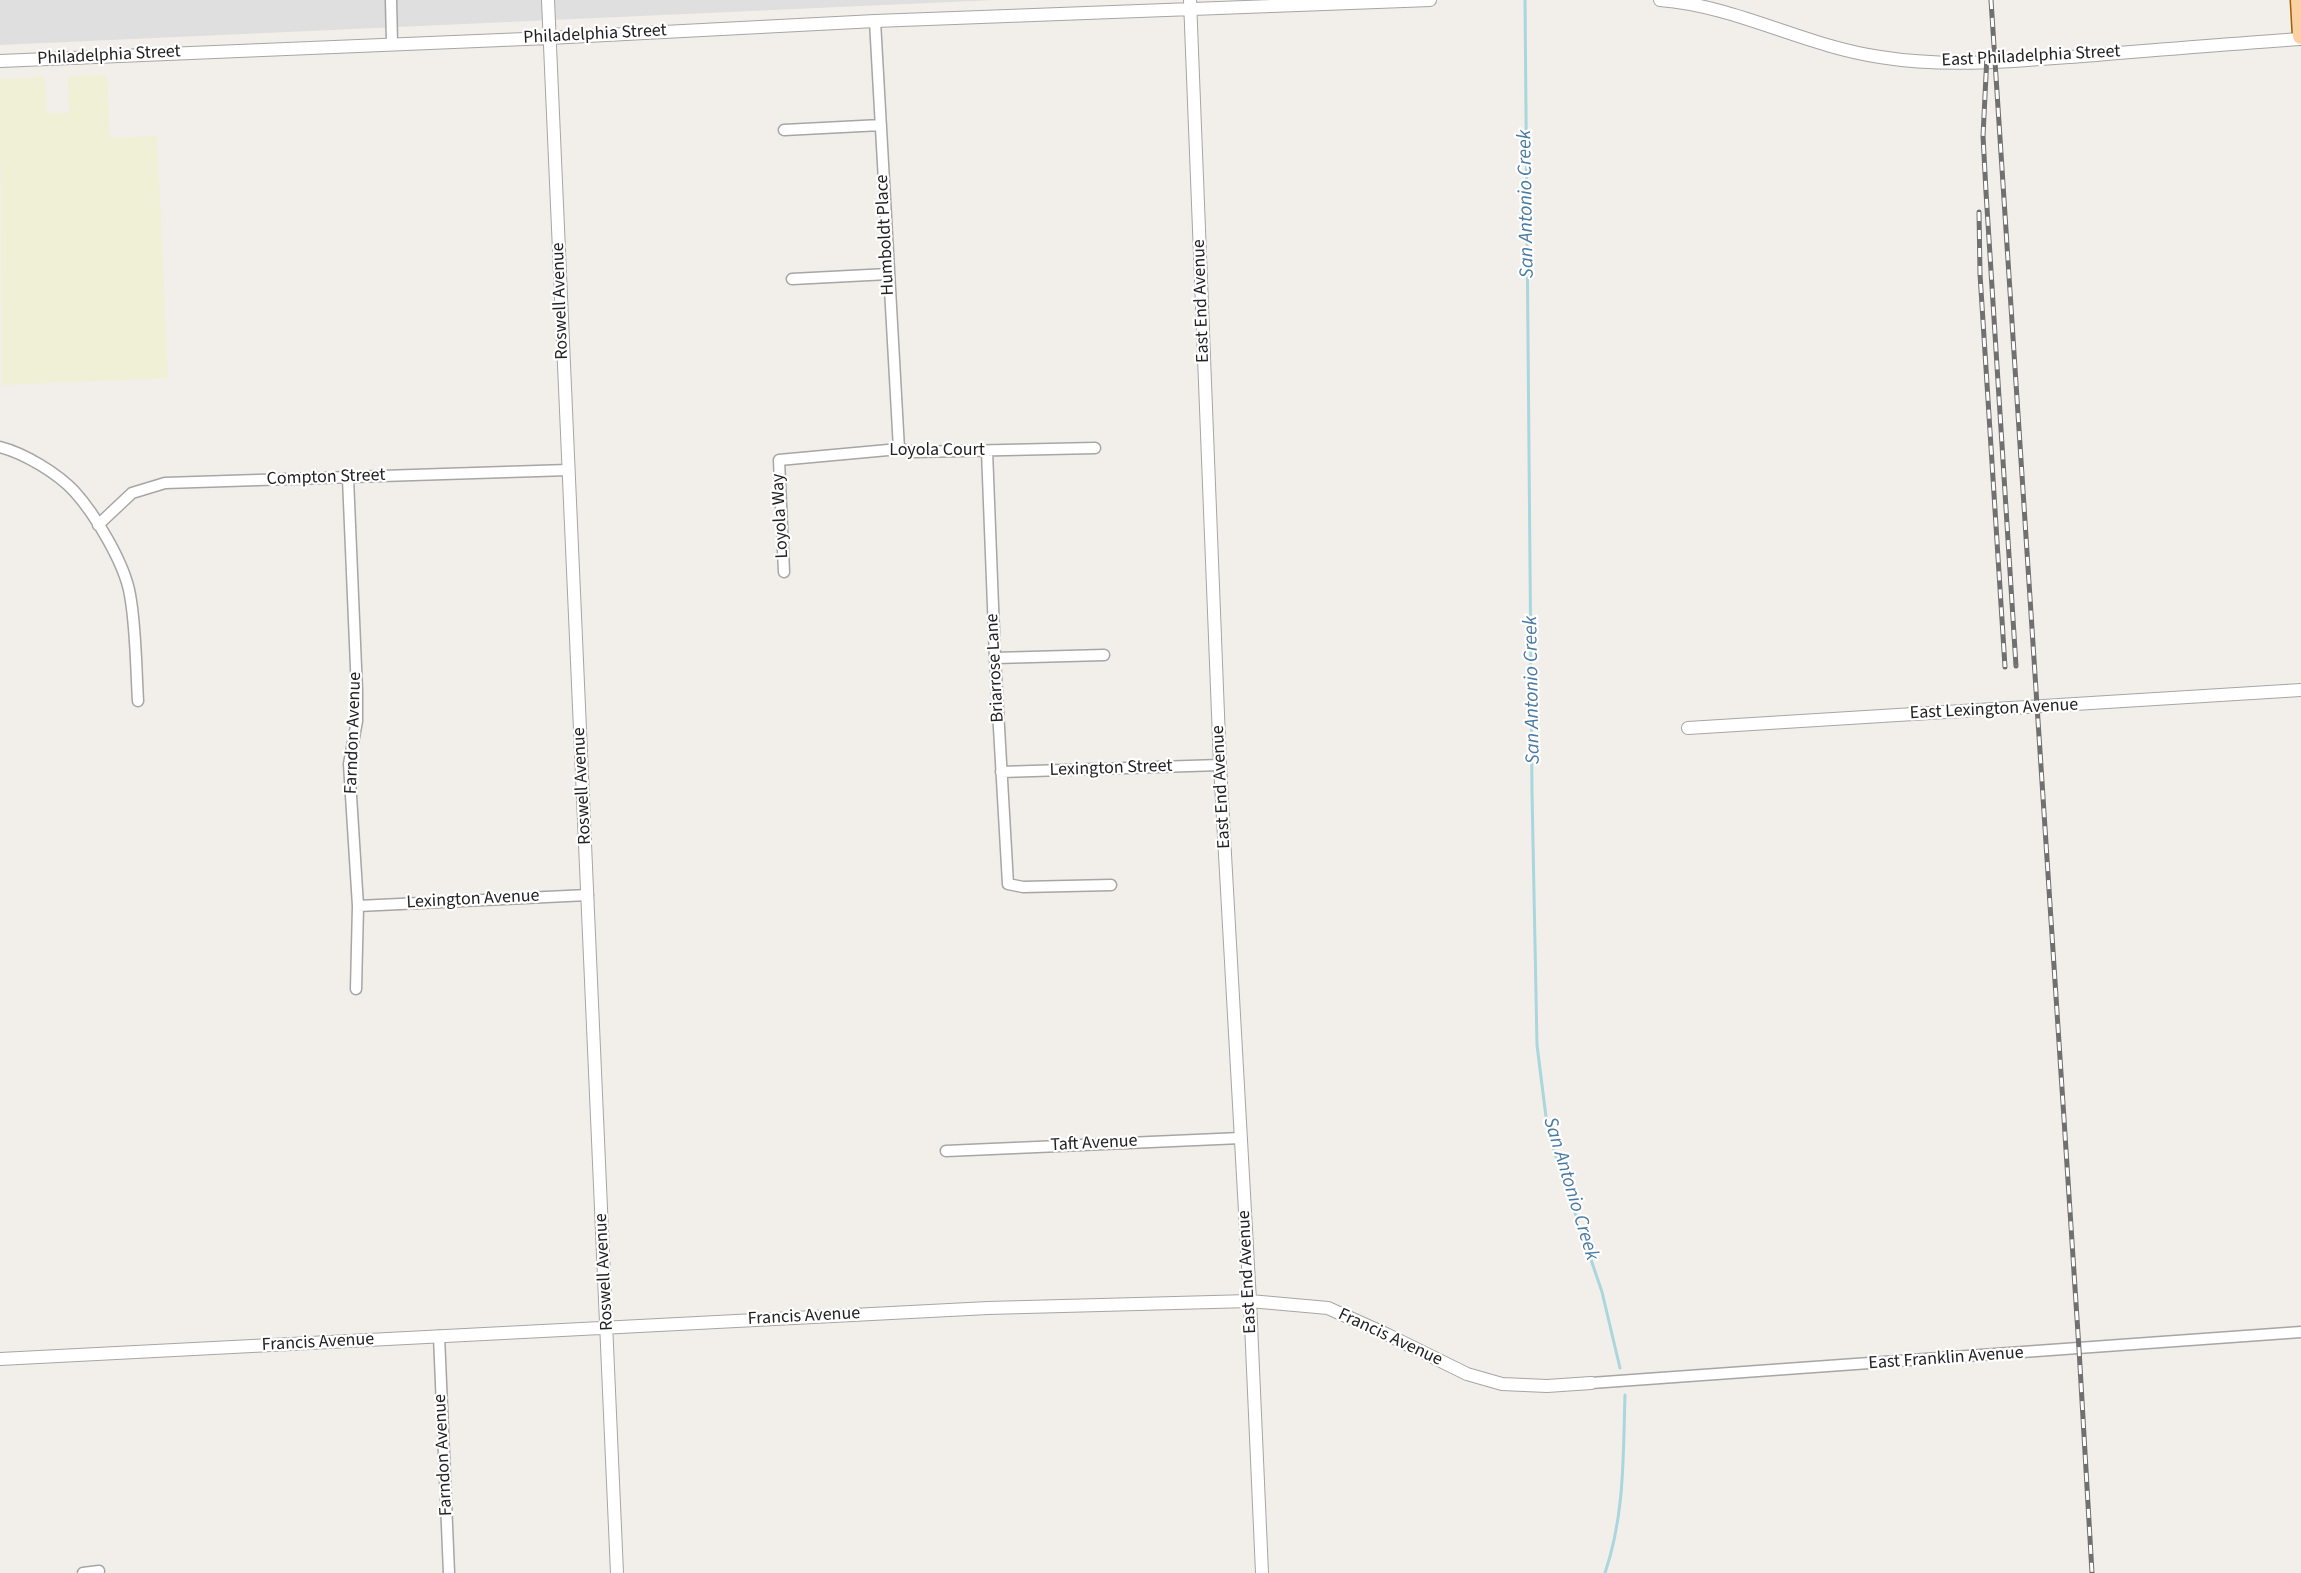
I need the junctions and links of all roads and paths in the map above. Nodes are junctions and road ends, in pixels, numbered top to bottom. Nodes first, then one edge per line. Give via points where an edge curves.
1 (391, 0) edge
2 (548, 0) edge
3 (1430, 0) edge
4 (1660, 0) edge
5 (2299, 0) edge
6 (1190, 4) edge
7 (875, 21) junction
8 (549, 38) junction
9 (2301, 38) edge
10 (393, 43) junction
11 (0, 61) edge
12 (881, 125) junction
13 (784, 130) dead end
14 (888, 274) junction
15 (792, 279) dead end
16 (0, 447) edge
17 (1095, 448) dead end
18 (899, 449) junction
19 (987, 451) junction
20 (778, 460) joint
21 (568, 470) junction
22 (348, 478) junction
23 (98, 525) junction
24 (783, 572) dead end
25 (1104, 655) dead end
26 (995, 658) junction
27 (2301, 690) edge
28 (138, 701) dead end
29 (1688, 728) dead end
30 (1220, 765) junction
31 (1001, 772) junction
32 (1112, 885) dead end
33 (588, 895) junction
34 (358, 906) junction
35 (356, 989) dead end
36 (1241, 1138) junction
37 (946, 1150) dead end
38 (1250, 1301) junction
39 (608, 1328) junction
40 (2301, 1332) edge
41 (439, 1336) junction
42 (0, 1359) edge
43 (1592, 1383) joint
44 (99, 1571) dead end
45 (83, 1573) edge
46 (449, 1573) edge
47 (617, 1573) edge
48 (1262, 1573) edge

1 - 10 street
2 - 8 street, Roswell Avenue
3 - 6 street
4 - 9 street, East Philadelphia Street via 1729,12 1801,37 1878,57 1936,63 1995,63
5 - 9 main road
6 - 7 street, Philadelphia Street
6 - 30 street, East End Avenue
7 - 8 street, Philadelphia Street
7 - 12 street, Humboldt Place
8 - 10 street, Philadelphia Street
8 - 21 street, Roswell Avenue
10 - 11 street, Philadelphia Street
12 - 13 street
12 - 14 street, Humboldt Place
14 - 15 street
14 - 18 street, Humboldt Place
16 - 23 street via 25,456 70,488
17 - 19 street, Loyola Court
18 - 19 street, Loyola Court
18 - 20 street, Loyola Court
19 - 26 street, Briarrose Lane
20 - 24 street, Loyola Way
21 - 22 street, Compton Street
21 - 33 street, Roswell Avenue
22 - 23 street, Compton Street via 165,483 132,493
22 - 34 street, Farndon Avenue via 357,691 357,721 349,764
23 - 28 street via 114,552 130,594
25 - 26 street
26 - 31 street, Briarrose Lane
27 - 29 street, East Lexington Avenue
30 - 31 street, Lexington Street
30 - 36 street, East End Avenue
31 - 32 street, Briarrose Lane via 1008,884
33 - 34 street, Lexington Avenue
33 - 39 street, Roswell Avenue
34 - 35 street, Farndon Avenue
36 - 37 street, Taft Avenue
36 - 38 street, East End Avenue
38 - 39 street, Francis Avenue via 988,1308
38 - 43 street, Francis Avenue via 1328,1308 1467,1374 1502,1384
38 - 48 street, East End Avenue
39 - 41 street, Francis Avenue
39 - 47 street, Roswell Avenue
40 - 43 street, East Franklin Avenue
41 - 42 street, Francis Avenue
41 - 46 street, Farndon Avenue
44 - 45 street

